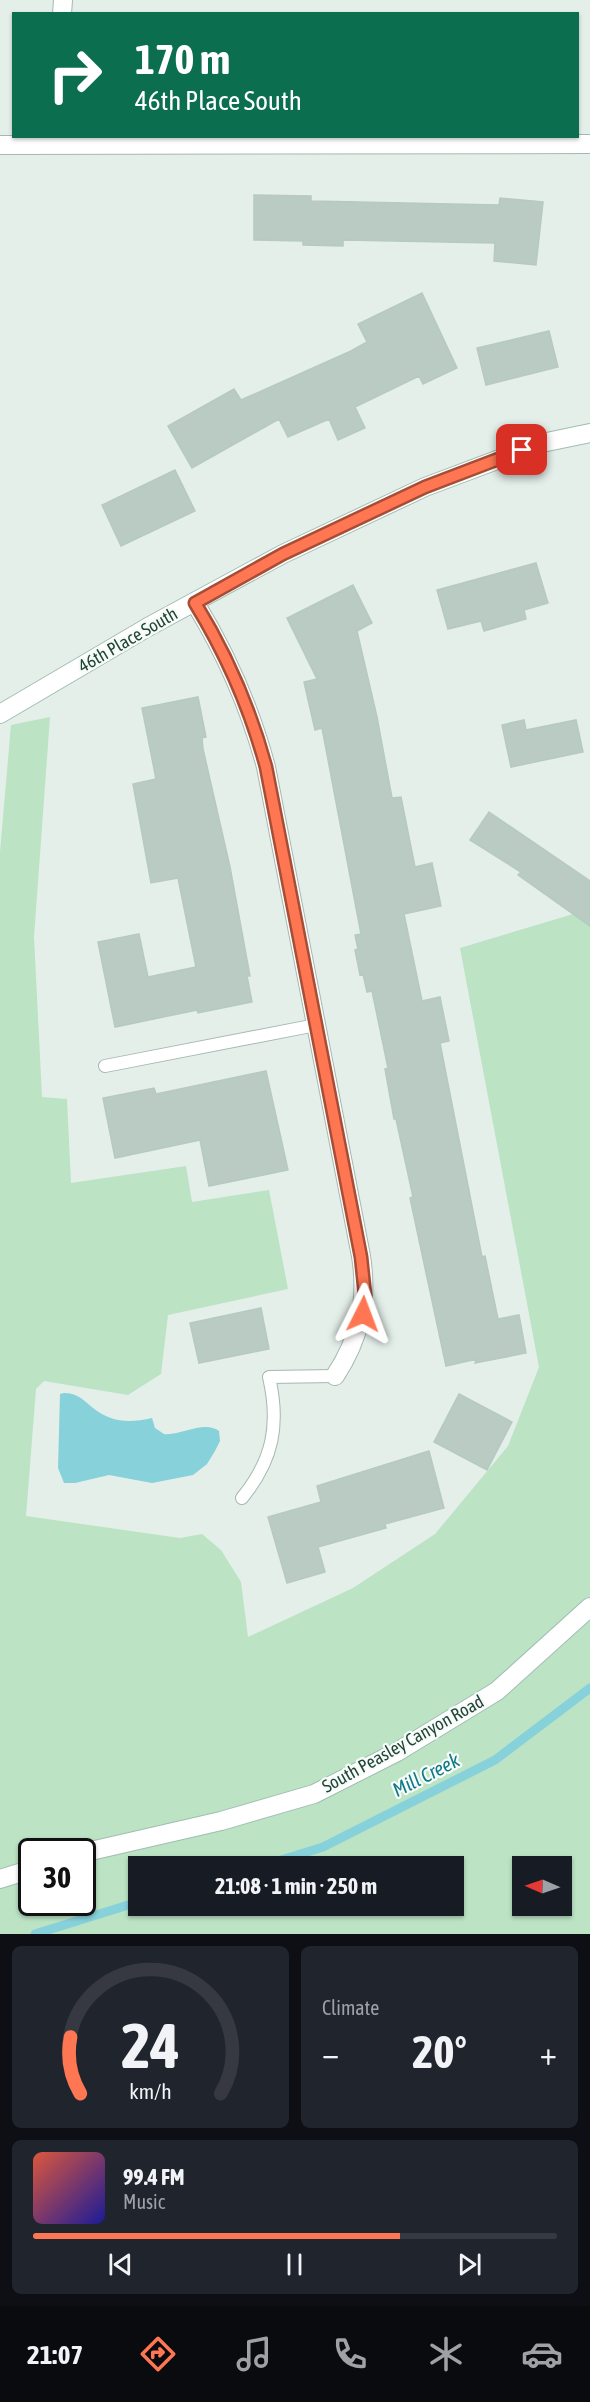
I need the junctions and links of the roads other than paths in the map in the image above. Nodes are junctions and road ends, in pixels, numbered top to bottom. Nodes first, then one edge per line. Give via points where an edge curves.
1 (51, 141) edge
2 (590, 144) edge
3 (0, 145) edge
4 (590, 433) edge
5 (195, 603) junction
6 (0, 714) edge
7 (316, 1025) junction
8 (105, 1066) dead end
9 (335, 1376) joint
10 (242, 1498) dead end
11 (590, 1607) edge
12 (96, 1850) edge
13 (18, 1873) edge
14 (0, 1879) edge

1 - 2 street
1 - 3 street
4 - 5 street, 46th Place South via 542,443 425,487 283,554
5 - 6 street, 46th Place South
5 - 7 street via 228,660 255,728
7 - 8 lane
7 - 9 street via 364,1275 363,1314 357,1336
9 - 10 lane via 269,1377 275,1413 270,1449
11 - 12 street, South Peasley Canyon Road via 497,1691 397,1752 314,1794 221,1821
13 - 14 street

